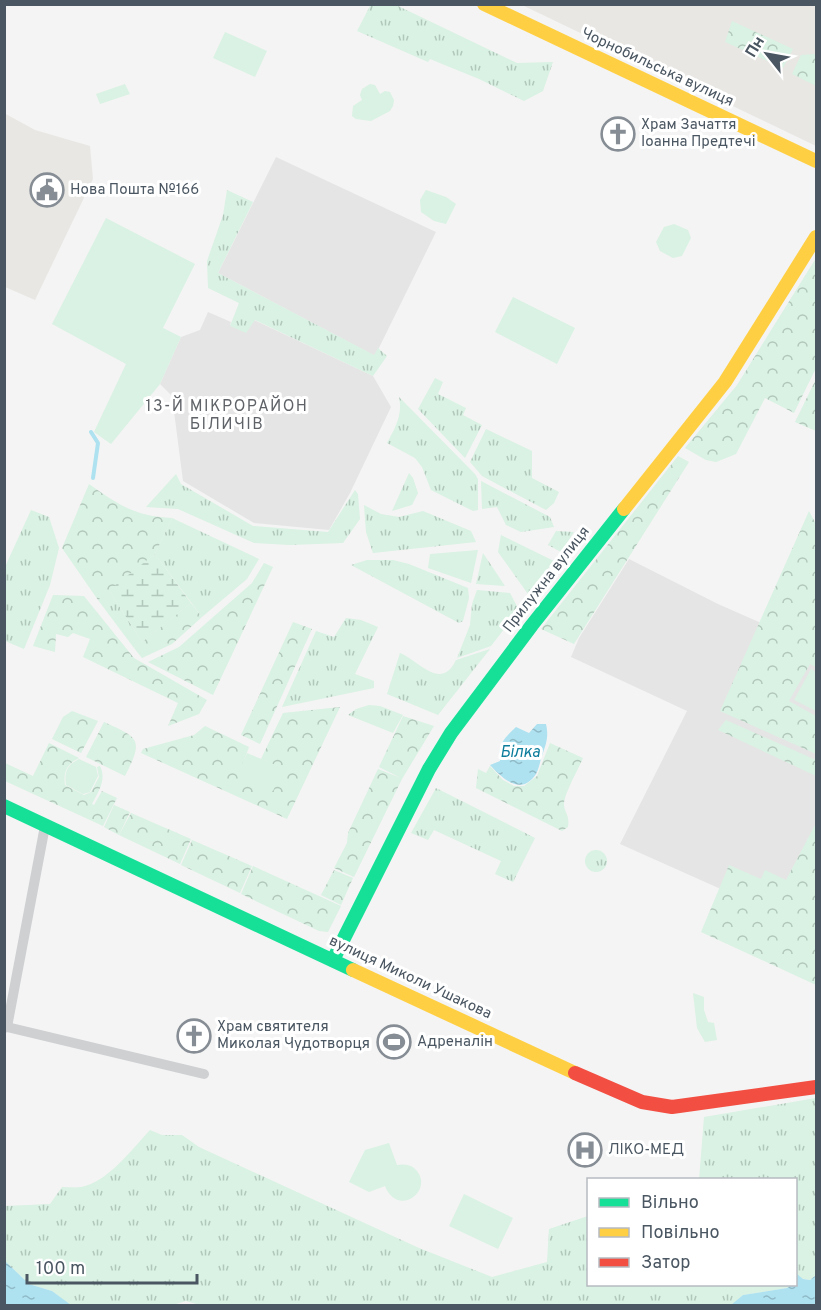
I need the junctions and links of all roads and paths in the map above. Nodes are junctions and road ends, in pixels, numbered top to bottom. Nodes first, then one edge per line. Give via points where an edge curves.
1 (484, 4) edge
2 (816, 161) edge
3 (816, 237) edge
4 (4, 806) edge
5 (45, 826) junction
6 (333, 960) junction
7 (6, 1028) edge
8 (204, 1074) dead end
9 (816, 1087) edge

1 - 2 street, Чорнобильська вулиця
3 - 6 street, Прилужна вулиця via 725,382 451,733
4 - 5 street, вулиця Миколи Ушакова
5 - 6 street, вулиця Миколи Ушакова
5 - 7 street
6 - 9 street, вулиця Миколи Ушакова via 642,1102 689,1106
7 - 8 street

